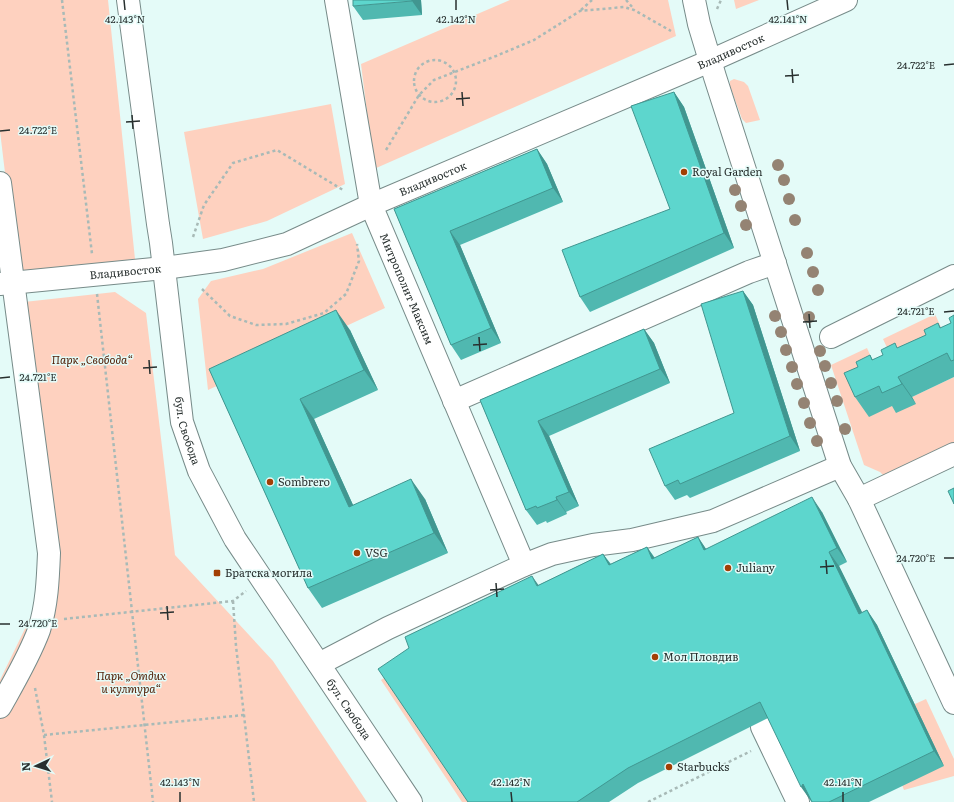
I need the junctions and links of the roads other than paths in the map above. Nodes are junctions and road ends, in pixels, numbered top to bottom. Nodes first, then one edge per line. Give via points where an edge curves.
1 (128, 0) edge
2 (336, 0) edge
3 (694, 0) edge
4 (846, 0) edge
5 (710, 62) junction
6 (0, 183) edge
7 (371, 205) junction
8 (775, 263) junction
9 (164, 268) junction
10 (954, 276) edge
11 (7, 283) edge
12 (831, 337) dead end
13 (454, 402) junction
14 (954, 454) edge
15 (840, 466) junction
16 (859, 499) junction
17 (632, 540) junction
18 (637, 560) edge
19 (524, 565) junction
20 (319, 664) junction
21 (954, 703) edge
22 (0, 707) edge
23 (762, 727) edge
24 (411, 802) edge
25 (798, 802) edge

1 - 9 street, бул. Свобода
2 - 7 street, Митрополит Максим
3 - 5 street
4 - 5 street, Владивосток
5 - 7 street, Владивосток
5 - 8 street
6 - 11 street
7 - 9 street, Владивосток via 287,244 223,260
7 - 13 street, Митрополит Максим
8 - 13 street via 742,275
8 - 15 street
9 - 11 street, Владивосток
9 - 20 street, бул. Свобода via 182,422 199,471 235,539
10 - 12 street
11 - 22 street via 49,553 48,588 39,629
13 - 19 street, Митрополит Максим
14 - 16 street
15 - 16 street
15 - 17 street via 713,521
16 - 21 street
17 - 18 street
17 - 19 street via 552,554
19 - 20 street via 388,628
20 - 24 street, бул. Свобода
23 - 25 street

